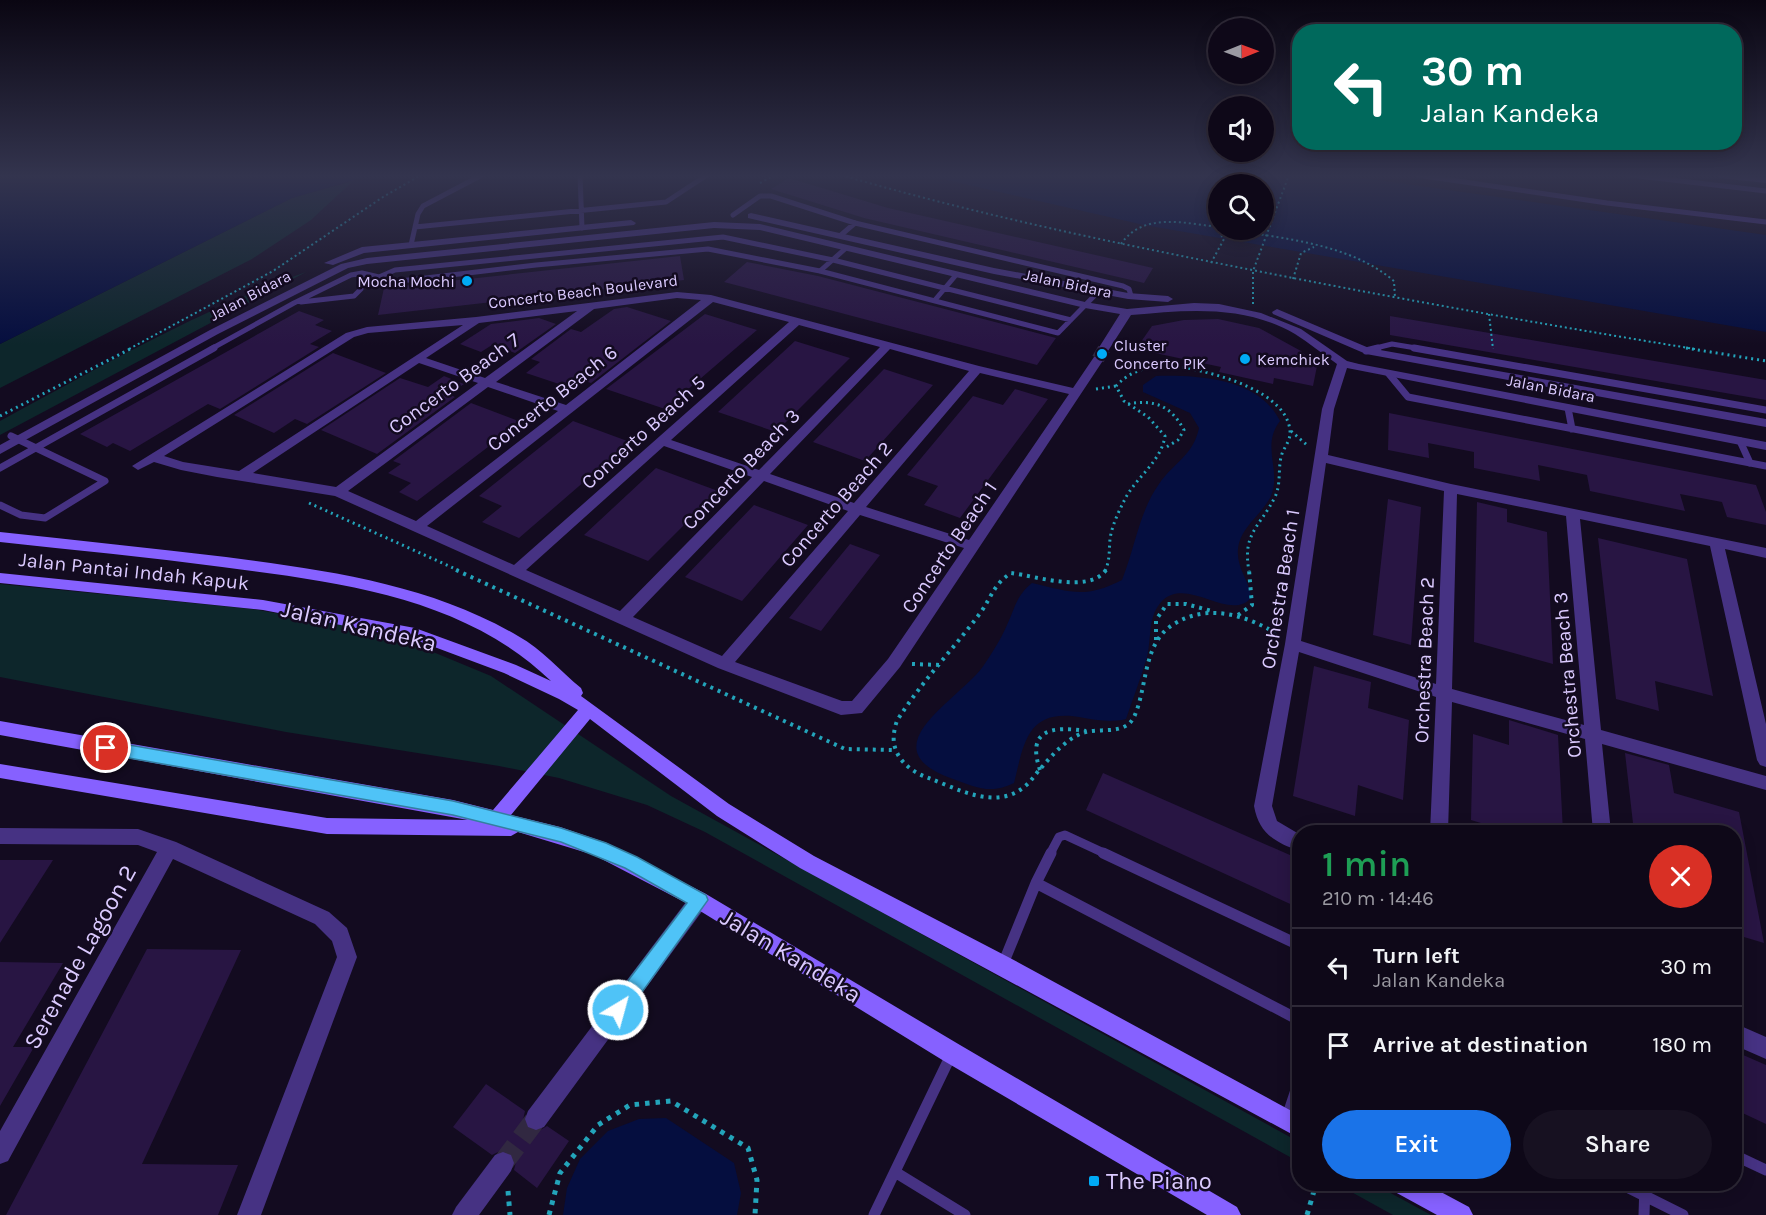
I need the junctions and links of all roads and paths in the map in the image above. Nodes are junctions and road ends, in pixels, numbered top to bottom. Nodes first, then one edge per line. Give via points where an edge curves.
1 (335, 232) edge
2 (414, 232) edge
3 (545, 232) edge
4 (648, 232) edge
5 (736, 232) edge
6 (789, 232) edge
7 (820, 232) edge
8 (845, 232) edge
9 (892, 232) edge
10 (1066, 232) edge
11 (1133, 232) edge
12 (841, 235) junction
13 (728, 237) junction
14 (1274, 237) edge
15 (1223, 240) edge
16 (1264, 240) edge
17 (537, 243) junction
18 (1120, 244) junction
19 (411, 245) junction
20 (1315, 246) junction
21 (846, 248) junction
22 (906, 250) junction
23 (364, 255) junction
24 (536, 256) junction
25 (398, 258) junction
26 (1004, 258) junction
27 (833, 260) junction
28 (896, 260) junction
29 (1211, 262) junction
30 (536, 265) junction
31 (395, 270) junction
32 (819, 271) junction
33 (994, 271) junction
34 (1253, 271) junction
35 (362, 273) junction
36 (956, 275) junction
37 (1293, 279) junction
38 (392, 282) dead end
39 (945, 288) junction
40 (1099, 291) junction
41 (285, 295) junction
42 (1131, 296) junction
43 (711, 298) junction
44 (1395, 298) junction
45 (935, 300) junction
46 (294, 303) junction
47 (593, 305) junction
48 (1085, 305) junction
49 (1253, 305) junction
50 (1127, 312) junction
51 (1489, 314) junction
52 (476, 320) junction
53 (1071, 320) junction
54 (796, 322) junction
55 (888, 345) junction
56 (1366, 351) junction
57 (1390, 356) junction
58 (417, 359) junction
59 (1766, 361) edge
60 (1494, 362) junction
61 (1343, 363) junction
62 (977, 369) junction
63 (1389, 374) junction
64 (1502, 376) junction
65 (489, 382) junction
66 (1076, 392) junction
67 (1693, 397) junction
68 (1127, 404) junction
69 (1568, 408) junction
70 (568, 410) junction
71 (1766, 410) edge
72 (1702, 412) junction
73 (0, 416) edge
74 (1766, 423) edge
75 (1572, 429) junction
76 (10, 439) edge
77 (662, 441) junction
78 (1740, 441) junction
79 (1766, 446) edge
80 (36, 447) junction
81 (1164, 449) junction
82 (0, 450) edge
83 (154, 457) junction
84 (1322, 458) junction
85 (1750, 463) junction
86 (138, 466) dead end
87 (1766, 466) edge
88 (0, 468) edge
89 (241, 475) junction
90 (762, 475) junction
91 (1451, 488) junction
92 (338, 492) junction
93 (300, 501) dead end
94 (0, 505) edge
95 (857, 509) junction
96 (1573, 513) junction
97 (416, 528) junction
98 (0, 537) edge
99 (1716, 543) junction
100 (973, 546) junction
101 (1766, 553) edge
102 (516, 571) junction
103 (0, 578) edge
104 (263, 605) joint
105 (1215, 612) junction
106 (1238, 615) junction
107 (622, 619) junction
108 (1156, 640) junction
109 (1293, 644) junction
110 (894, 663) junction
111 (724, 664) junction
112 (941, 665) junction
113 (1444, 693) junction
114 (589, 709) junction
115 (607, 723) junction
116 (0, 728) edge
117 (1086, 731) junction
118 (1593, 735) junction
119 (894, 750) junction
120 (1766, 760) edge
121 (1040, 770) junction
122 (0, 771) edge
123 (1766, 783) edge
124 (497, 818) junction
125 (1439, 825) edge
126 (1601, 825) edge
127 (535, 828) junction
128 (0, 836) edge
129 (1292, 840) edge
130 (170, 848) junction
131 (1036, 883) junction
132 (699, 900) junction
133 (1292, 942) edge
134 (1003, 965) junction
135 (1292, 1016) edge
136 (1742, 1038) edge
137 (1766, 1048) edge
138 (952, 1053) junction
139 (536, 1119) tunnel mouth
140 (1292, 1122) edge
141 (0, 1153) edge
142 (1742, 1159) edge
143 (503, 1163) tunnel mouth
144 (1766, 1170) edge
145 (895, 1172) junction
146 (1314, 1191) edge
147 (1416, 1191) edge
148 (1645, 1191) edge
149 (1647, 1191) edge
150 (249, 1215) edge
151 (464, 1215) edge
152 (549, 1215) edge
153 (755, 1215) edge
154 (874, 1215) edge
155 (965, 1215) edge
156 (1229, 1215) edge
157 (1307, 1215) edge
158 (1461, 1215) edge
159 (1644, 1215) edge
160 (1683, 1215) edge

1 - 73 path via 273,271
2 - 19 lane
3 - 19 street, Jalan Bidara
4 - 17 street, Jalan Bidara
5 - 13 lane
6 - 21 street, Jalan Bidara
7 - 12 street, Jalan Bidara
8 - 12 lane
9 - 26 lane
10 - 18 path
11 - 18 path
12 - 22 street, Jalan Bidara
13 - 24 lane
13 - 27 lane
14 - 20 path
15 - 29 path
16 - 34 path
17 - 24 lane
17 - 25 street, Jalan Bidara
18 - 29 path
19 - 23 street, Jalan Bidara
20 - 37 path via 1301,254
20 - 44 path via 1377,266 1394,281
21 - 27 lane
21 - 28 street, Jalan Bidara
22 - 28 street
22 - 33 street, Jalan Bidara
23 - 25 street, Jalan Bidara
23 - 41 street, Jalan Bidara
23 - 76 street, Jalan Bidara via 324,265
24 - 30 lane
24 - 31 lane
25 - 31 lane
26 - 33 lane
26 - 42 lane via 1122,286 1129,289
27 - 32 lane
27 - 39 lane
28 - 36 street, Jalan Bidara
29 - 34 path
30 - 32 lane via 708,249
30 - 38 lane
31 - 35 lane via 379,277
32 - 45 lane
33 - 40 street, Jalan Bidara
34 - 37 path
34 - 49 path
35 - 46 lane via 340,279
35 - 46 lane via 361,289 354,296
36 - 39 lane
36 - 48 street, Jalan Bidara
37 - 44 path
39 - 45 lane
39 - 53 lane
40 - 42 street, Jalan Bidara
40 - 48 lane
41 - 46 lane
41 - 76 street, Jalan Bidara
42 - 49 street, Jalan Bidara via 1153,300 1215,298
43 - 47 street, Concerto Beach Boulevard via 677,295
43 - 54 street, Concerto Beach Boulevard
43 - 70 street, Concerto Beach 6
44 - 51 path
45 - 53 lane via 1054,333 1061,332
46 - 80 lane
47 - 52 street, Concerto Beach Boulevard
47 - 65 street, Concerto Beach 7
48 - 50 street, Jalan Bidara
48 - 53 lane
49 - 56 street, Jalan Bidara via 1304,322
50 - 61 street, Jalan Bidara via 1194,306 1261,316 1297,331
50 - 66 street, Concerto Beach 1
51 - 59 path
51 - 60 path
52 - 58 street
52 - 83 street, Concerto Beach Boulevard via 350,335
54 - 55 street, Concerto Beach Boulevard
54 - 77 street, Concerto Beach 5
55 - 62 street, Concerto Beach Boulevard
55 - 90 street, Concerto Beach 3
56 - 57 street, Jalan Bidara
56 - 60 lane via 1392,344
57 - 63 street
57 - 64 street, Jalan Bidara
58 - 65 street
58 - 89 street
60 - 64 lane
60 - 67 lane
61 - 63 street, Jalan Bidara
61 - 84 street, Orchestra Beach 1 via 1328,409
62 - 66 street, Concerto Beach Boulevard
62 - 95 street, Concerto Beach 2
63 - 69 street, Jalan Bidara
63 - 75 lane via 1408,397
64 - 72 street, Jalan Bidara
65 - 70 street
65 - 92 street, Concerto Beach 7
66 - 100 street, Concerto Beach 1
67 - 71 lane
67 - 72 lane
68 - 81 path via 1147,416 1165,436
68 - 81 path via 1152,401 1178,416 1184,430 1178,440
68 - 106 path via 1116,386 1129,373 1158,366 1182,367 1249,385 1284,416 1290,431 1281,456 1277,493 1249,538 1246,565 1254,594 1252,605
69 - 75 lane
69 - 78 street, Jalan Bidara
70 - 97 street, Concerto Beach 6
72 - 74 street, Jalan Bidara
75 - 85 lane
76 - 80 lane
76 - 82 street, Jalan Bidara
77 - 90 street
77 - 102 street, Concerto Beach 5
78 - 79 street, Jalan Bidara
78 - 85 lane
80 - 88 lane
80 - 94 lane via 105,481 45,518 21,515
81 - 112 path via 1131,488 1112,531 1109,563 1101,575 1085,582 1066,582 1011,573 999,581
83 - 86 street, Concerto Beach Boulevard
83 - 89 street via 181,466
84 - 91 street
84 - 109 street, Orchestra Beach 1
85 - 87 lane
89 - 92 street
90 - 95 street
90 - 107 street, Concerto Beach 3
91 - 96 street
91 - 113 street, Orchestra Beach 2
92 - 97 street
93 - 119 path via 325,509 845,749
95 - 100 street
95 - 111 street, Concerto Beach 2
96 - 99 street
96 - 118 street, Orchestra Beach 3
97 - 102 street
98 - 115 main road via 309,573 391,590 452,611 513,640
99 - 101 street
99 - 120 street
100 - 110 street, Concerto Beach 1
102 - 107 street
103 - 104 main road, Jalan Pantai Indah Kapuk
104 - 114 main road, Jalan Kandeka via 415,634 510,669
105 - 106 path
105 - 108 path via 1173,624
105 - 108 path via 1186,604 1167,604 1157,614
106 - 109 path
107 - 111 street
108 - 117 path via 1132,721 1111,731
109 - 113 street
109 - 129 street, Orchestra Beach 1 via 1263,806 1266,822 1275,832
110 - 111 street, Concerto Beach 1 via 856,708 841,708
110 - 112 path
112 - 119 path via 898,718 892,737
113 - 118 street
113 - 125 street, Orchestra Beach 2
114 - 115 main road, Jalan Kandeka
114 - 124 main road
115 - 134 main road, Jalan Kandeka via 723,810 807,862
116 - 124 main road, Jalan Kandeka
117 - 121 path via 1059,748
117 - 121 path via 1066,727 1049,729 1039,736 1034,756
118 - 123 street
118 - 126 street, Orchestra Beach 3
119 - 121 path via 915,772 974,797 998,798 1022,790
122 - 127 main road via 327,826
124 - 127 main road, Jalan Kandeka
127 - 132 main road, Jalan Kandeka via 600,849
128 - 130 street via 138,837
130 - 141 street, Serenade Lagoon 2
130 - 150 street via 322,918 340,935 347,957
131 - 133 lane via 1059,837 1065,835
131 - 134 lane
131 - 135 lane
132 - 138 main road, Jalan Kandeka
132 - 139 street
134 - 140 main road, Jalan Kandeka
136 - 137 street
138 - 145 lane
138 - 156 main road, Jalan Kandeka
142 - 144 lane
143 - 151 street
145 - 154 lane
145 - 155 lane
146 - 157 path
147 - 158 main road
148 - 159 lane
149 - 160 lane
152 - 153 path via 560,1173 598,1125 630,1105 670,1101 748,1148 757,1180

